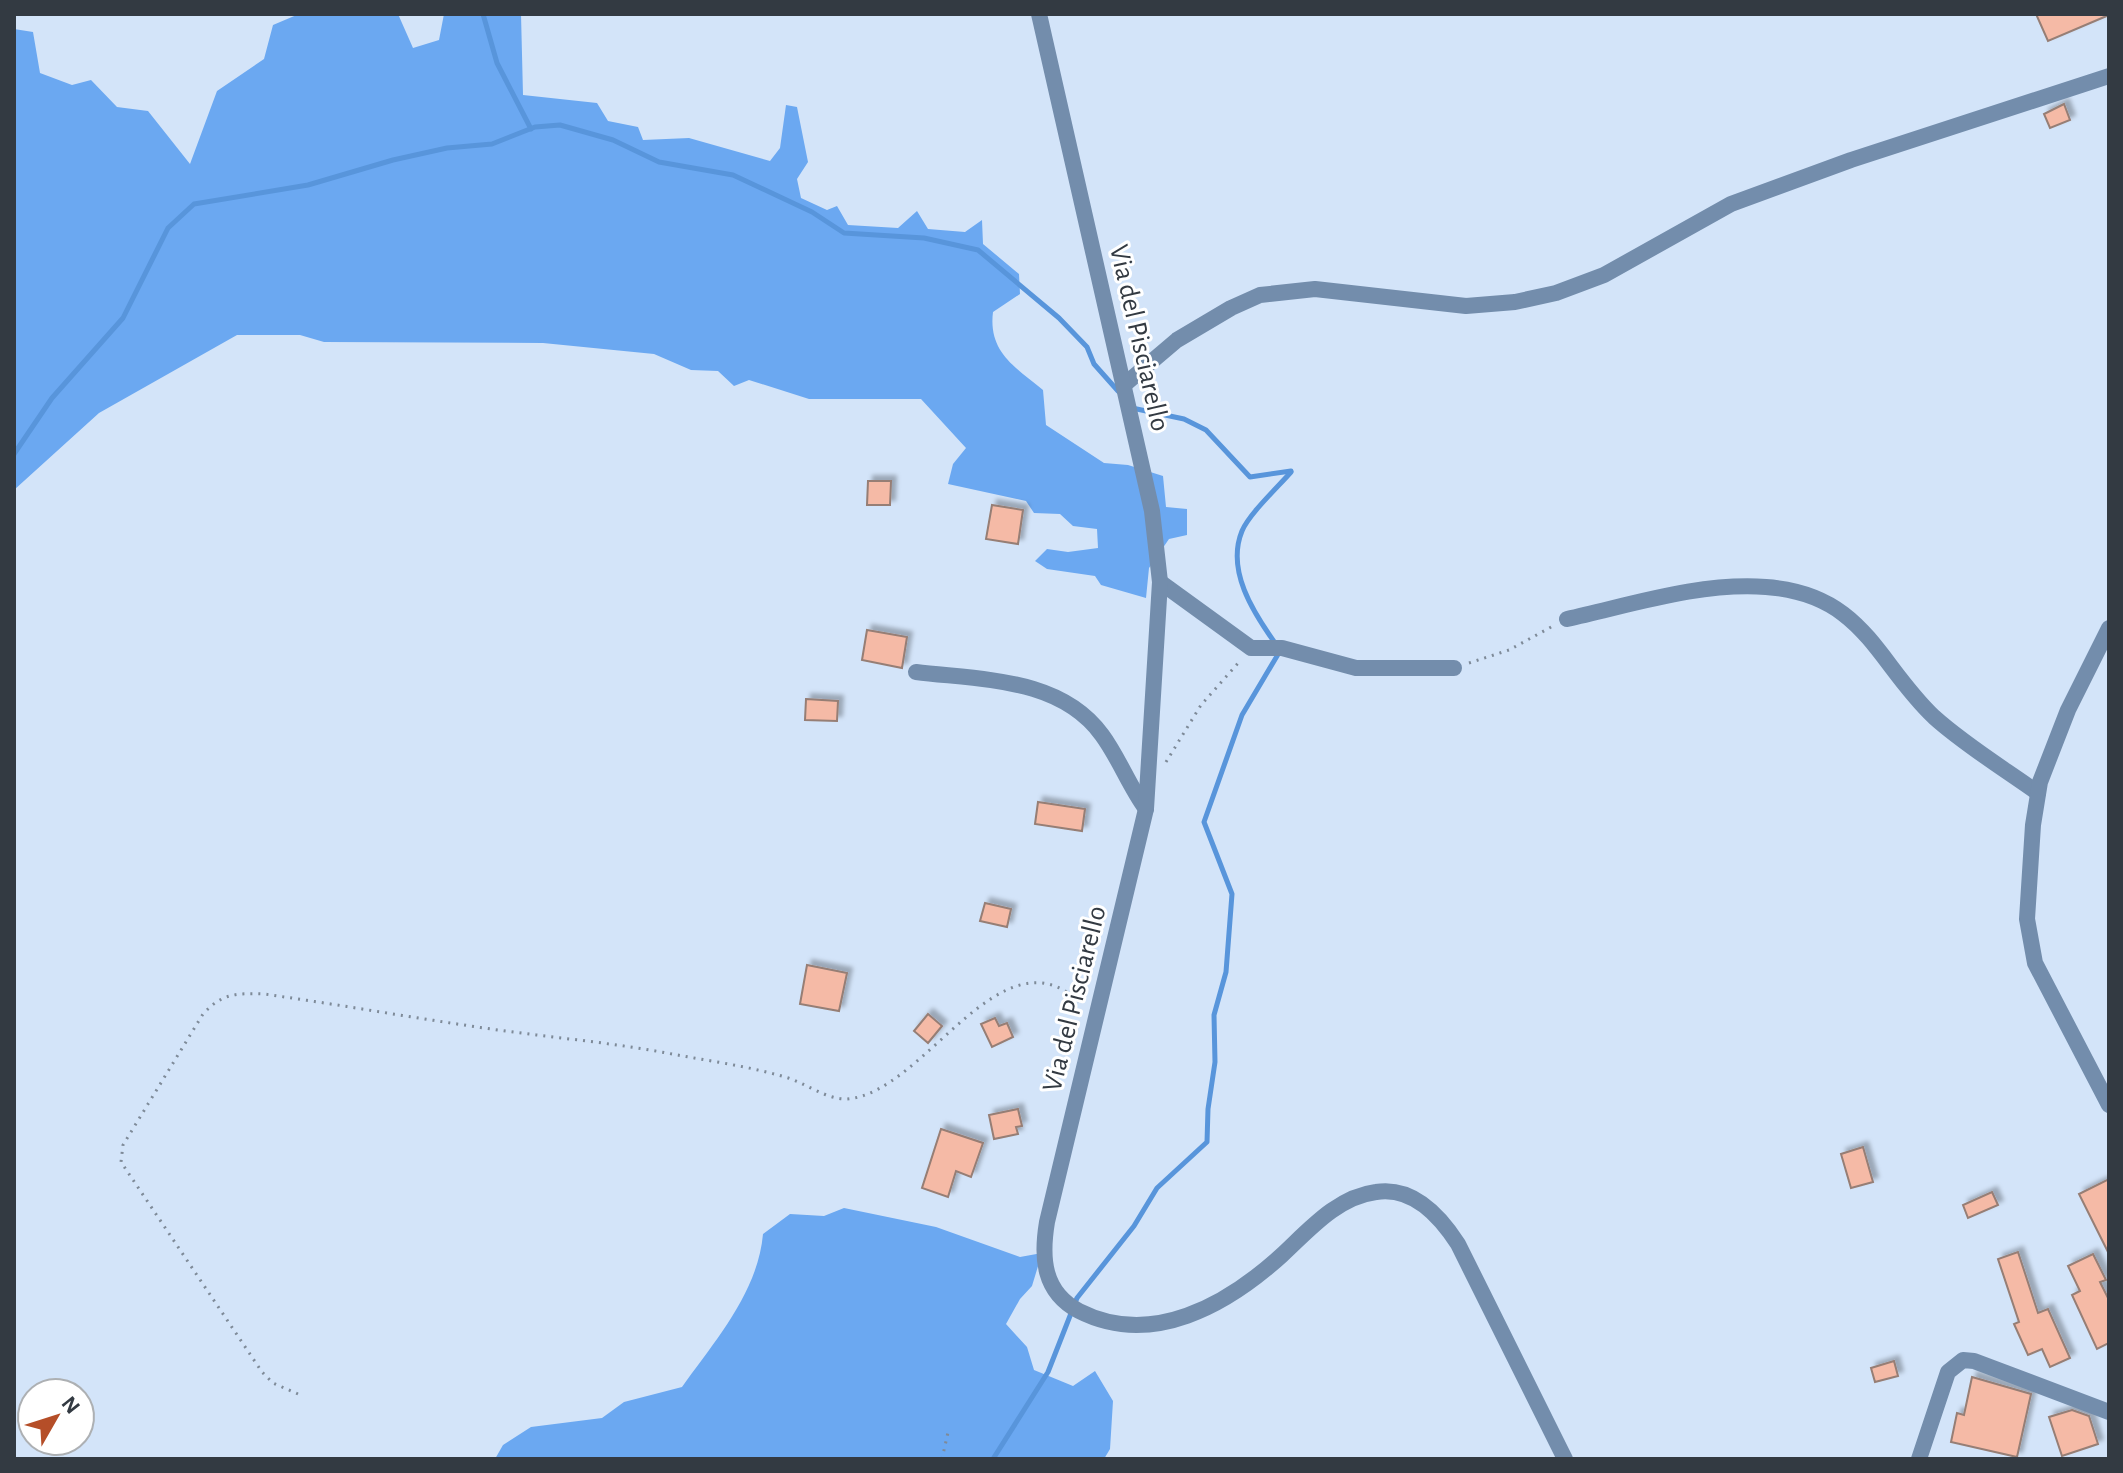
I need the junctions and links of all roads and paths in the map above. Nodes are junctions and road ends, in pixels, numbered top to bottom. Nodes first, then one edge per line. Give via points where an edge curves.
1 (1039, 14) edge
2 (2109, 76) edge
3 (1124, 385) junction
4 (1160, 582) junction
5 (1567, 619) joint
6 (2109, 628) edge
7 (1251, 648) junction
8 (1454, 668) joint
9 (916, 672) dead end
10 (1162, 769) dead end
11 (2038, 793) junction
12 (1146, 809) junction
13 (1095, 1027) junction
14 (2109, 1105) edge
15 (298, 1394) dead end
16 (2109, 1412) edge
17 (949, 1428) dead end
18 (942, 1459) edge
19 (1565, 1459) edge
20 (1919, 1459) edge

1 - 3 street, Via del Pisciarello
2 - 3 street via 1731,204 1604,275 1556,293 1466,306 1315,289 1260,295 1177,340
3 - 4 street, Via del Pisciarello via 1154,521
4 - 7 street
4 - 12 street, Via del Pisciarello
5 - 8 path via 1509,650
5 - 11 street via 1730,587 1775,588 1809,597 1855,623 1934,717
6 - 11 street via 2064,718
7 - 8 street via 1282,648 1356,668
7 - 10 path via 1201,705
9 - 12 street via 1019,685 1067,702 1104,737
11 - 14 street via 2027,919 2030,948
12 - 13 street, Via del Pisciarello
13 - 15 path via 1067,990 1031,980 984,1005 888,1083 843,1100 786,1077 669,1053 264,994 229,994 203,1014 120,1154 121,1162 262,1372
13 - 19 street, Via del Pisciarello via 1043,1249 1047,1276 1077,1309 1132,1326 1190,1315 1240,1289 1348,1201 1374,1192 1403,1195 1429,1208 1458,1244
16 - 20 street via 1963,1360 1948,1372
17 - 18 path

